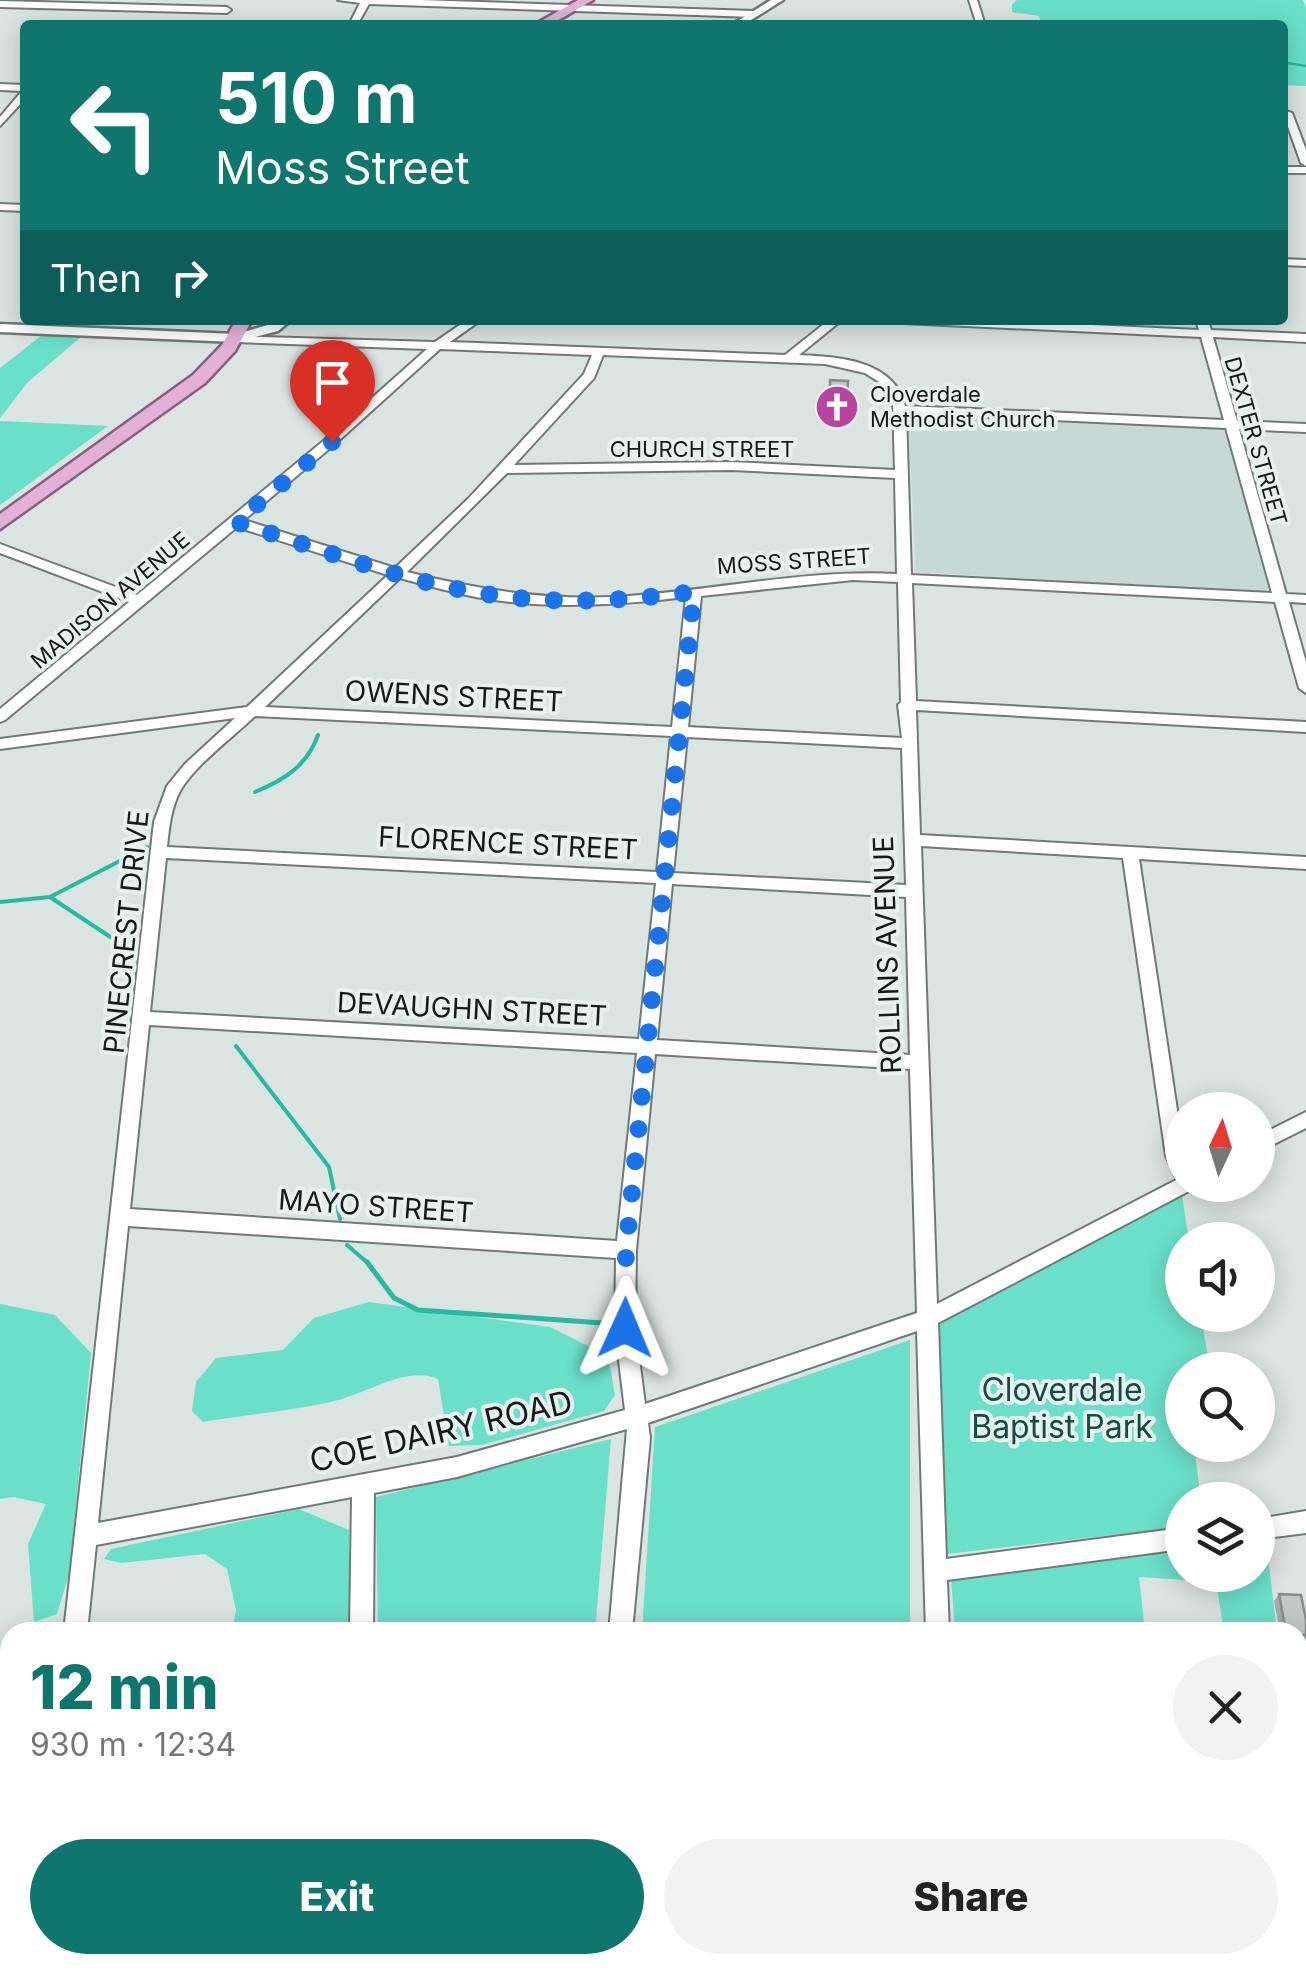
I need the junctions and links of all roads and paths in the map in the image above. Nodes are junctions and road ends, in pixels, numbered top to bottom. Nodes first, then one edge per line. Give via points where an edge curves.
1 (342, 0) edge
2 (366, 0) edge
3 (587, 0) edge
4 (778, 0) edge
5 (459, 2) edge
6 (0, 4) edge
7 (230, 5) edge
8 (94, 7) junction
9 (572, 8) junction
10 (754, 14) junction
11 (85, 17) dead end
12 (549, 20) edge
13 (744, 20) edge
14 (20, 97) edge
15 (1288, 122) edge
16 (0, 123) edge
17 (1306, 162) edge
18 (277, 325) edge
19 (467, 325) edge
20 (830, 325) edge
21 (1119, 325) edge
22 (1203, 327) edge
23 (0, 328) edge
24 (240, 329) edge
25 (1306, 338) edge
26 (437, 346) junction
27 (599, 352) junction
28 (789, 358) junction
29 (899, 409) junction
30 (1231, 424) junction
31 (1306, 428) edge
32 (502, 470) junction
33 (901, 474) junction
34 (236, 522) junction
35 (0, 524) edge
36 (0, 548) edge
37 (399, 574) junction
38 (904, 578) junction
39 (694, 592) junction
40 (1280, 598) junction
41 (1306, 599) edge
42 (140, 600) junction
43 (1306, 688) edge
44 (906, 705) junction
45 (252, 711) junction
46 (0, 717) edge
47 (1306, 726) edge
48 (680, 732) junction
49 (907, 743) junction
50 (0, 744) edge
51 (911, 840) junction
52 (160, 852) junction
53 (1130, 853) junction
54 (1306, 863) edge
55 (666, 878) junction
56 (913, 891) junction
57 (144, 1018) junction
58 (649, 1047) junction
59 (918, 1062) junction
60 (1165, 1092) edge
61 (1306, 1120) edge
62 (1275, 1136) edge
63 (1165, 1193) edge
64 (122, 1217) junction
65 (626, 1250) junction
66 (927, 1318) junction
67 (636, 1417) junction
68 (363, 1486) junction
69 (1306, 1522) edge
70 (1275, 1527) edge
71 (87, 1536) junction
72 (1165, 1540) edge
73 (936, 1571) junction
74 (76, 1622) edge
75 (362, 1622) edge
76 (622, 1622) edge
77 (937, 1622) edge

1 - 2 street
2 - 5 street
3 - 9 main road
4 - 10 street
5 - 9 street
6 - 8 street
7 - 8 street
8 - 11 street
9 - 10 street
9 - 12 main road
10 - 13 street
14 - 16 street
15 - 17 street
18 - 24 street
19 - 26 street, MADISON AVENUE
20 - 28 street
21 - 22 street
22 - 25 street
22 - 30 street, DEXTER STREET
23 - 24 street
24 - 26 street
24 - 35 main road via 199,379
26 - 27 street
26 - 34 street, MADISON AVENUE
27 - 28 street
27 - 32 street, PINECREST DRIVE via 590,375
28 - 29 street via 872,371 895,391
29 - 30 street
29 - 33 street, ROLLINS AVENUE
30 - 31 street
30 - 40 street, DEXTER STREET
32 - 33 street, CHURCH STREET via 731,466
32 - 37 street, PINECREST DRIVE
33 - 38 street, ROLLINS AVENUE
34 - 37 street, MOSS STREET
34 - 42 street, MADISON AVENUE
36 - 42 street
37 - 39 street, MOSS STREET via 476,593 555,601
37 - 45 street, PINECREST DRIVE
38 - 39 street, MOSS STREET via 830,577
38 - 40 street, MOSS STREET
38 - 44 street, ROLLINS AVENUE
39 - 48 street
40 - 41 street, MOSS STREET
40 - 43 street, DEXTER STREET
42 - 46 street, MADISON AVENUE
44 - 47 street
44 - 49 street, ROLLINS AVENUE
45 - 48 street, OWENS STREET
45 - 50 street, OWENS STREET
45 - 52 street, PINECREST DRIVE via 173,790
48 - 49 street, OWENS STREET
48 - 55 street
49 - 51 street, ROLLINS AVENUE
51 - 53 street
51 - 56 street, ROLLINS AVENUE
52 - 55 street, FLORENCE STREET
52 - 57 street, PINECREST DRIVE
53 - 54 street
53 - 60 street
55 - 56 street, FLORENCE STREET
55 - 58 street
56 - 59 street, ROLLINS AVENUE
57 - 58 street, DEVAUGHN STREET
57 - 64 street, PINECREST DRIVE
58 - 59 street, DEVAUGHN STREET
58 - 65 street
59 - 66 street, ROLLINS AVENUE
61 - 62 street
63 - 66 street, COE DAIRY ROAD
64 - 65 street, MAYO STREET
64 - 71 street, PINECREST DRIVE
65 - 67 street via 625,1328
66 - 67 street, COE DAIRY ROAD
66 - 73 street, ROLLINS AVENUE
67 - 68 street, COE DAIRY ROAD
67 - 76 street
68 - 71 street, COE DAIRY ROAD
68 - 75 street
69 - 70 street
71 - 74 street, PINECREST DRIVE
72 - 73 street
73 - 77 street, ROLLINS AVENUE

